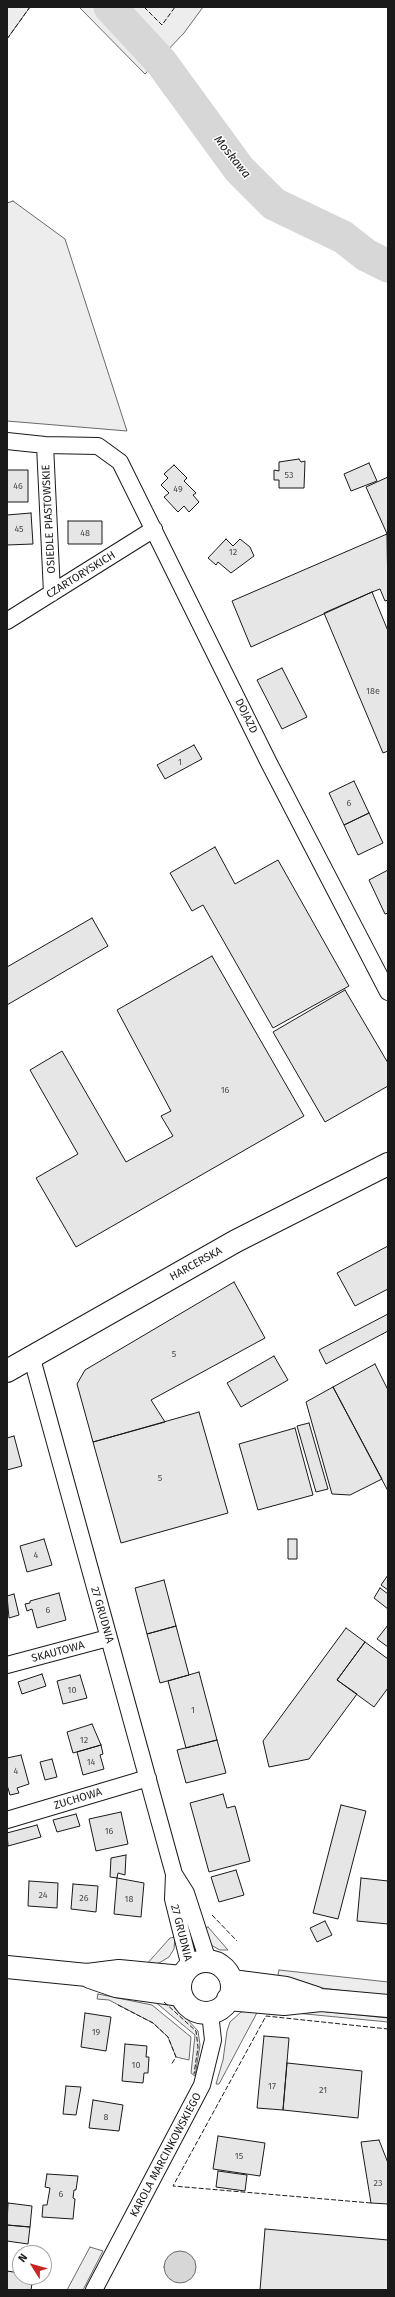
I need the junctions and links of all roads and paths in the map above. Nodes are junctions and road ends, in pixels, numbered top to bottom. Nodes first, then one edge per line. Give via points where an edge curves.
1 (7, 441) edge
2 (45, 445) junction
3 (154, 529) junction
4 (52, 593) junction
5 (7, 621) edge
6 (388, 992) edge
7 (388, 1164) edge
8 (32, 1355) junction
9 (7, 1371) edge
10 (108, 1638) junction
11 (7, 1665) edge
12 (148, 1778) junction
13 (7, 1820) edge
14 (7, 1967) edge
15 (190, 1975) junction
16 (230, 1990) junction
17 (388, 2006) edge
18 (210, 2012) junction
19 (94, 2290) edge

1 - 2 street
2 - 3 street, DOJAZD via 98,446 120,462
2 - 4 street, OSIEDLE PIASTOWSKIE
3 - 4 street, CZARTORYSKICH
3 - 6 street, DOJAZD via 268,763
4 - 5 street, CZARTORYSKICH
7 - 8 street, HARCERSKA via 236,1241
8 - 9 street, HARCERSKA
8 - 10 street, 27 GRUDNIA
10 - 11 street, SKAUTOWA
10 - 12 street, 27 GRUDNIA
12 - 13 street, ZUCHOWA
12 - 15 street, 27 GRUDNIA via 174,1874 186,1893
14 - 15 street via 88,1975 116,1986
15 - 16 street via 217,1963 228,1972
15 - 18 street via 188,2006 198,2012
16 - 17 street via 284,2004 321,2000
16 - 18 street via 222,2008
18 - 19 street, KAROLA MARCINKOWSKIEGO via 213,2040 202,2085

